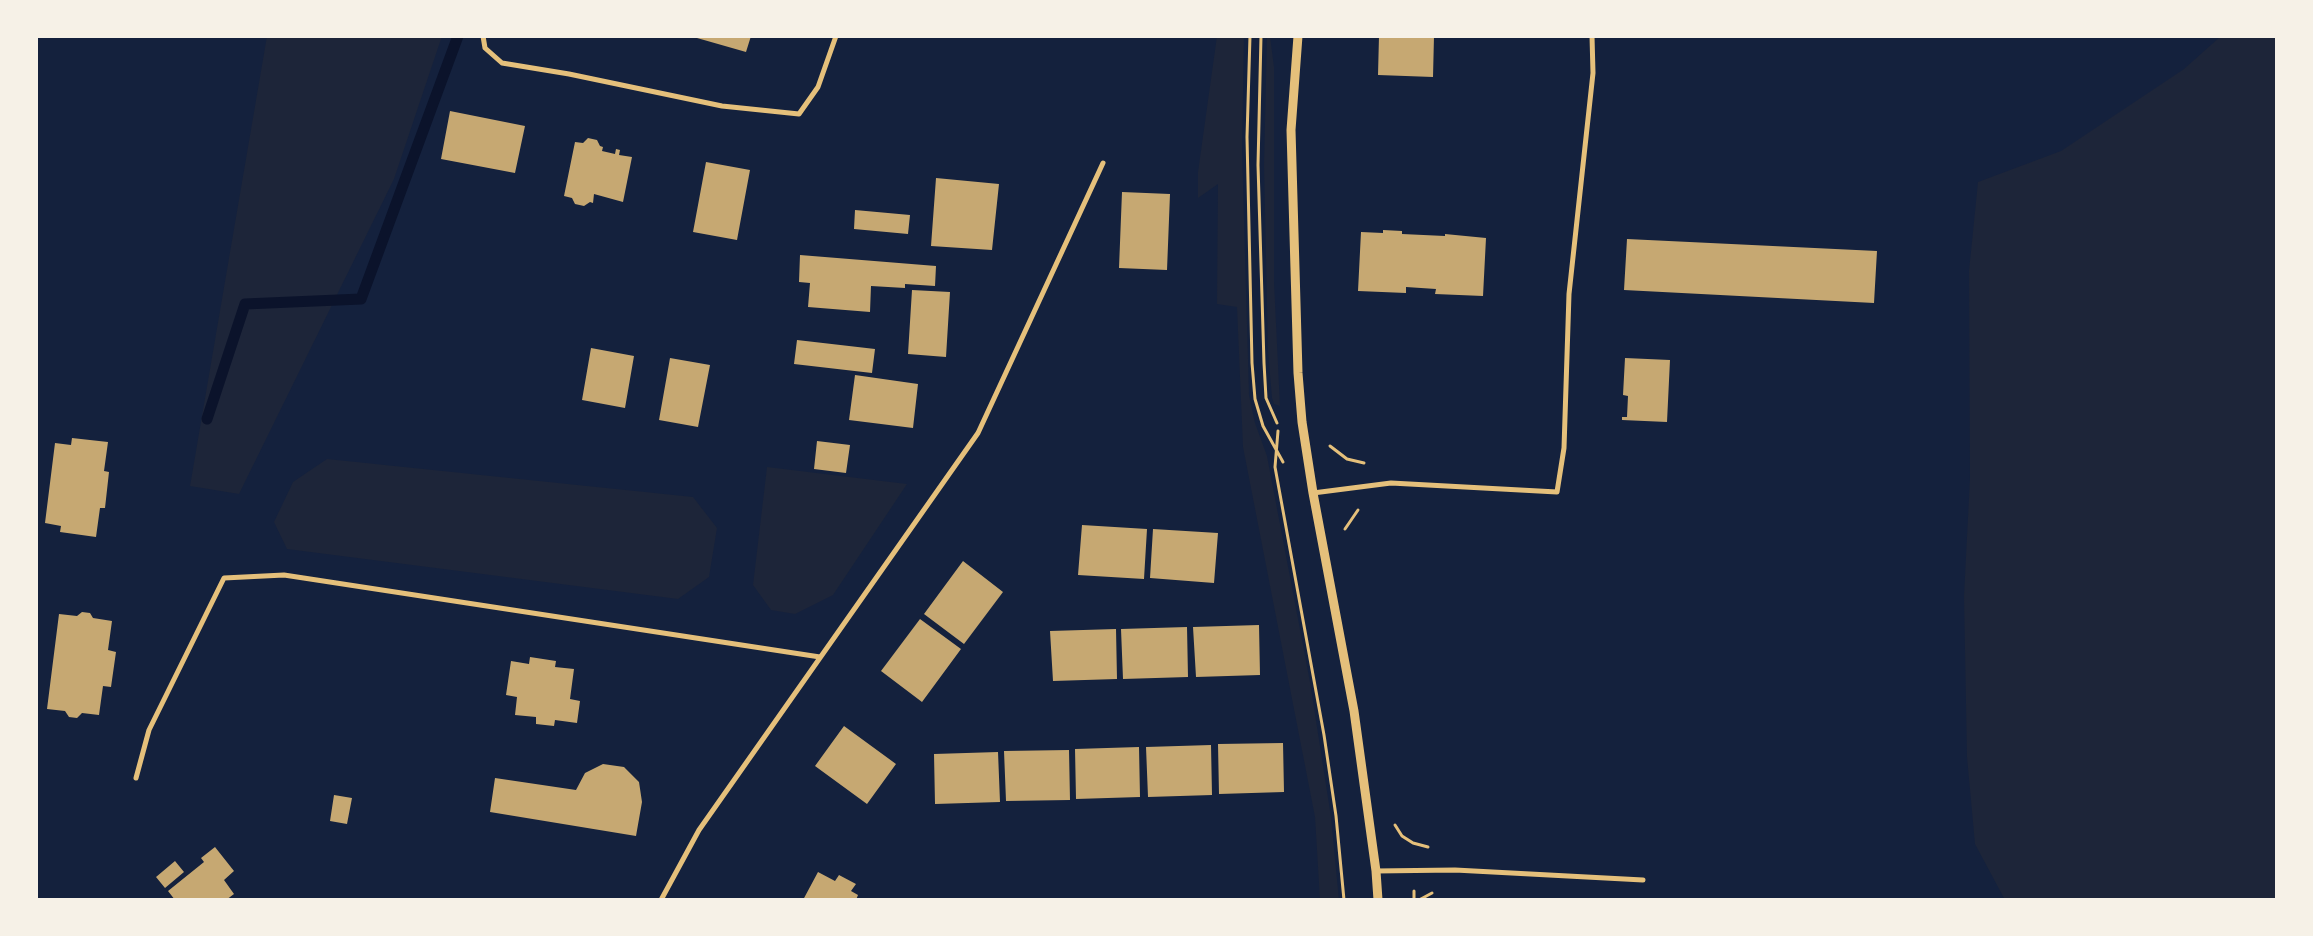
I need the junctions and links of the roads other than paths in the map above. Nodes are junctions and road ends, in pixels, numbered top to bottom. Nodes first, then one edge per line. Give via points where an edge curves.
1 (483, 36) edge
2 (836, 36) edge
3 (1298, 36) edge
4 (1592, 36) edge
5 (1103, 163) dead end
6 (1313, 493) junction
7 (820, 657) junction
8 (136, 778) dead end
9 (1376, 871) junction
10 (1643, 880) dead end
11 (661, 900) edge
12 (1378, 900) edge

1 - 2 street via 485,48 502,63 722,106 799,114 818,87
3 - 6 street via 1291,130 1298,373
4 - 6 street via 1593,73 1569,294 1564,448 1556,492 1376,484
5 - 7 street via 978,433
6 - 9 street via 1354,711
7 - 8 street via 284,575 224,578 149,730
7 - 11 street via 698,830
9 - 10 street via 1446,870
9 - 12 street

